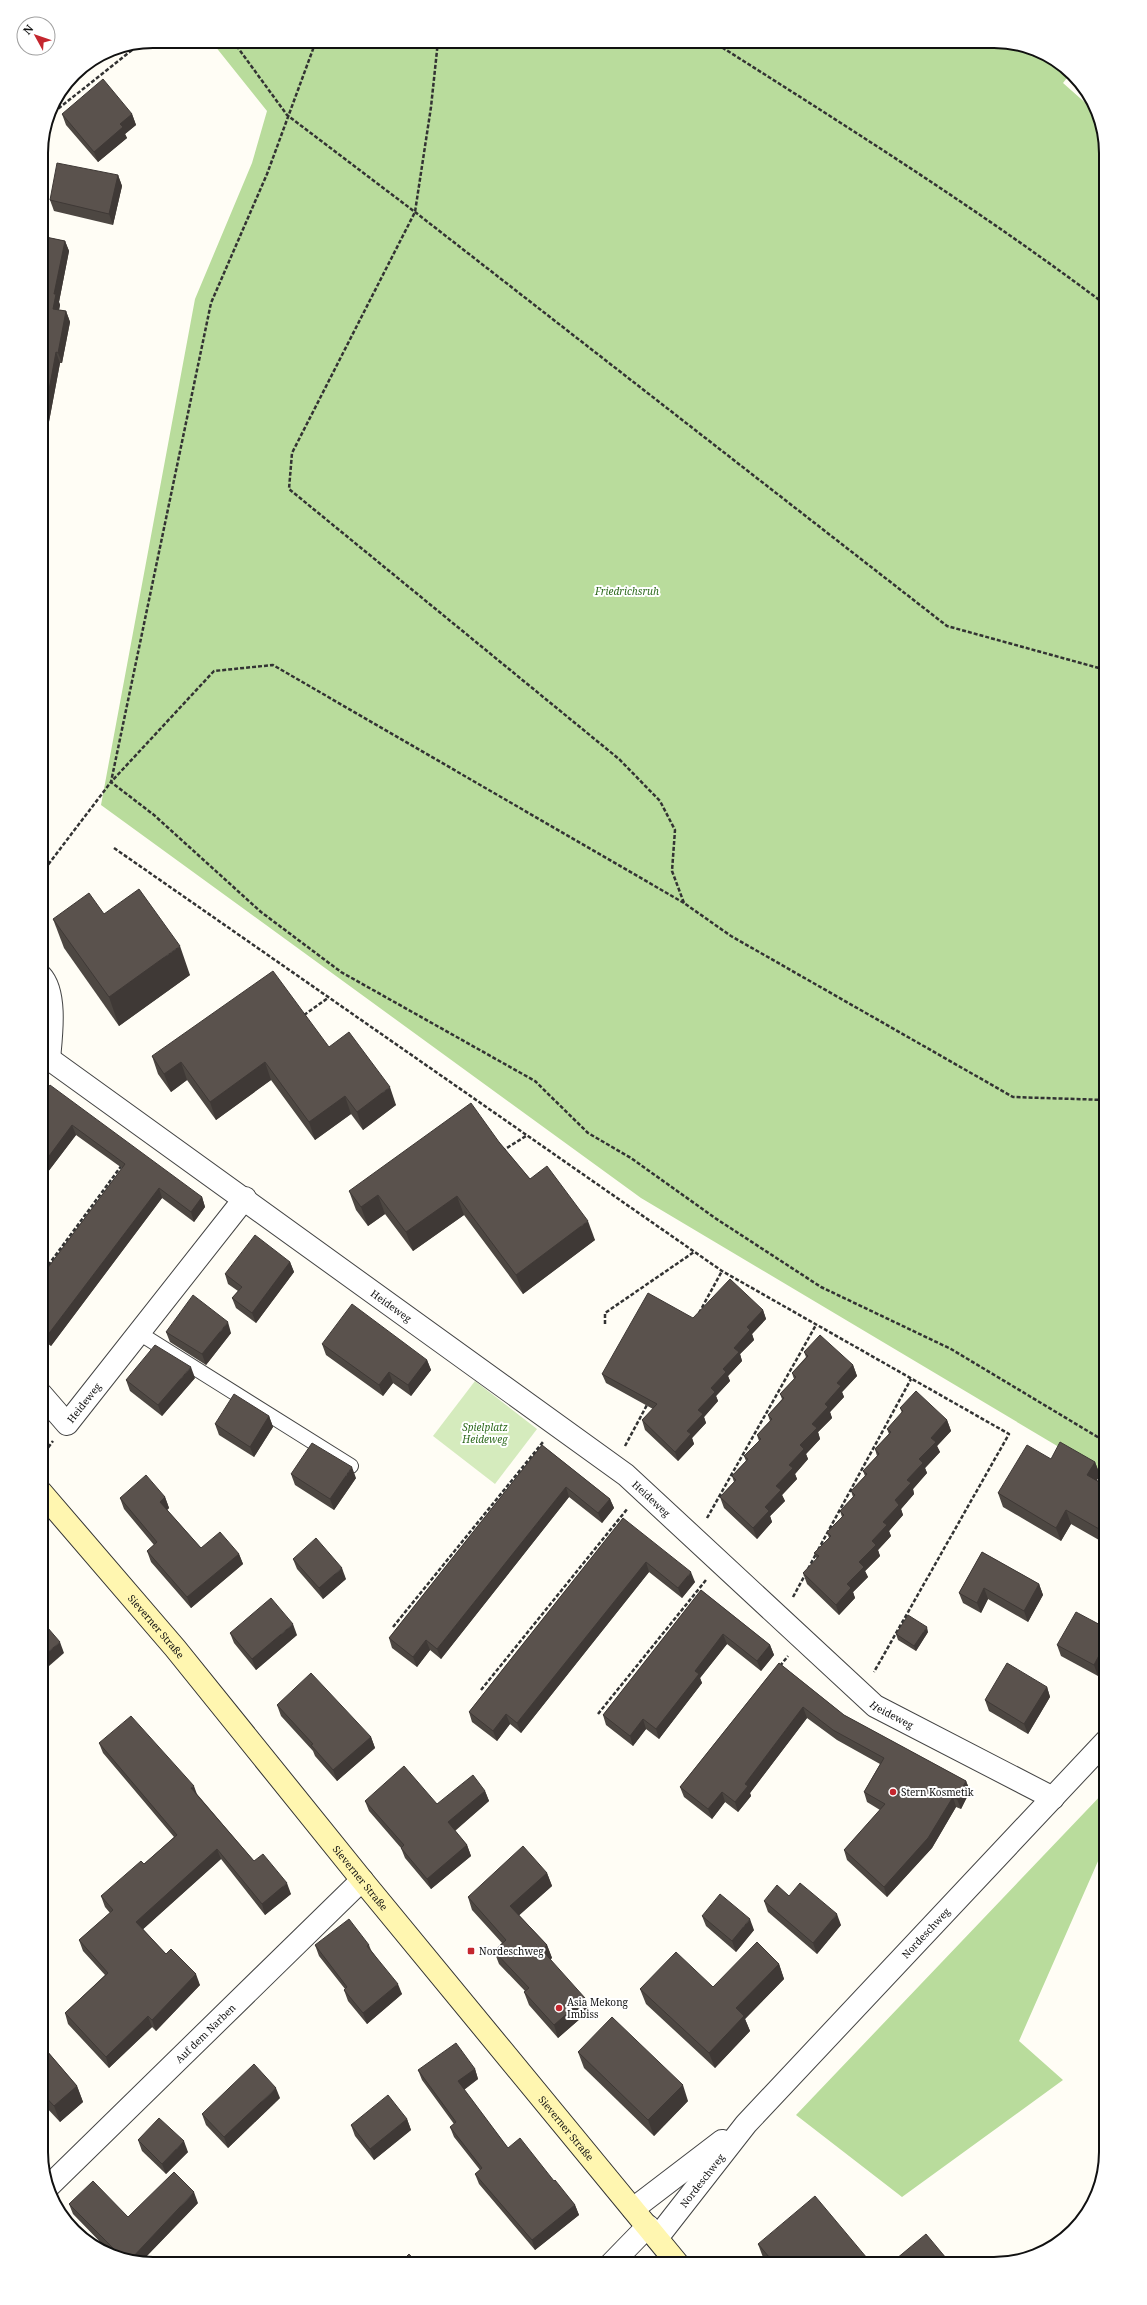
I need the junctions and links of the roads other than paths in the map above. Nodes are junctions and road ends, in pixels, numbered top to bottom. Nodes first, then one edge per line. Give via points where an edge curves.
1 (48, 990) edge
2 (48, 1043) edge
3 (48, 1058) edge
4 (245, 1198) junction
5 (139, 1333) junction
6 (48, 1402) edge
7 (351, 1466) edge
8 (48, 1500) edge
9 (1099, 1749) edge
10 (1053, 1798) junction
11 (362, 1880) junction
12 (746, 2124) junction
13 (53, 2182) edge
14 (633, 2209) junction
15 (652, 2232) junction
16 (620, 2257) edge
17 (672, 2257) edge

1 - 2 street, Heideweg via 53,1022
3 - 4 street, Heideweg
4 - 5 street, Heideweg
4 - 10 street, Heideweg via 614,1466 875,1706
5 - 6 street, Heideweg via 68,1424
5 - 7 lane
8 - 11 main road, Sieverner Straße via 150,1618
9 - 10 street, Nordeschweg
10 - 12 street, Nordeschweg
11 - 13 street, Auf dem Narben
11 - 14 main road, Sieverner Straße
12 - 14 street, Nordeschweg
12 - 15 street, Nordeschweg
14 - 15 main road, Sieverner Straße
15 - 16 street, Nordeschweg
15 - 17 main road, Sieverner Straße

